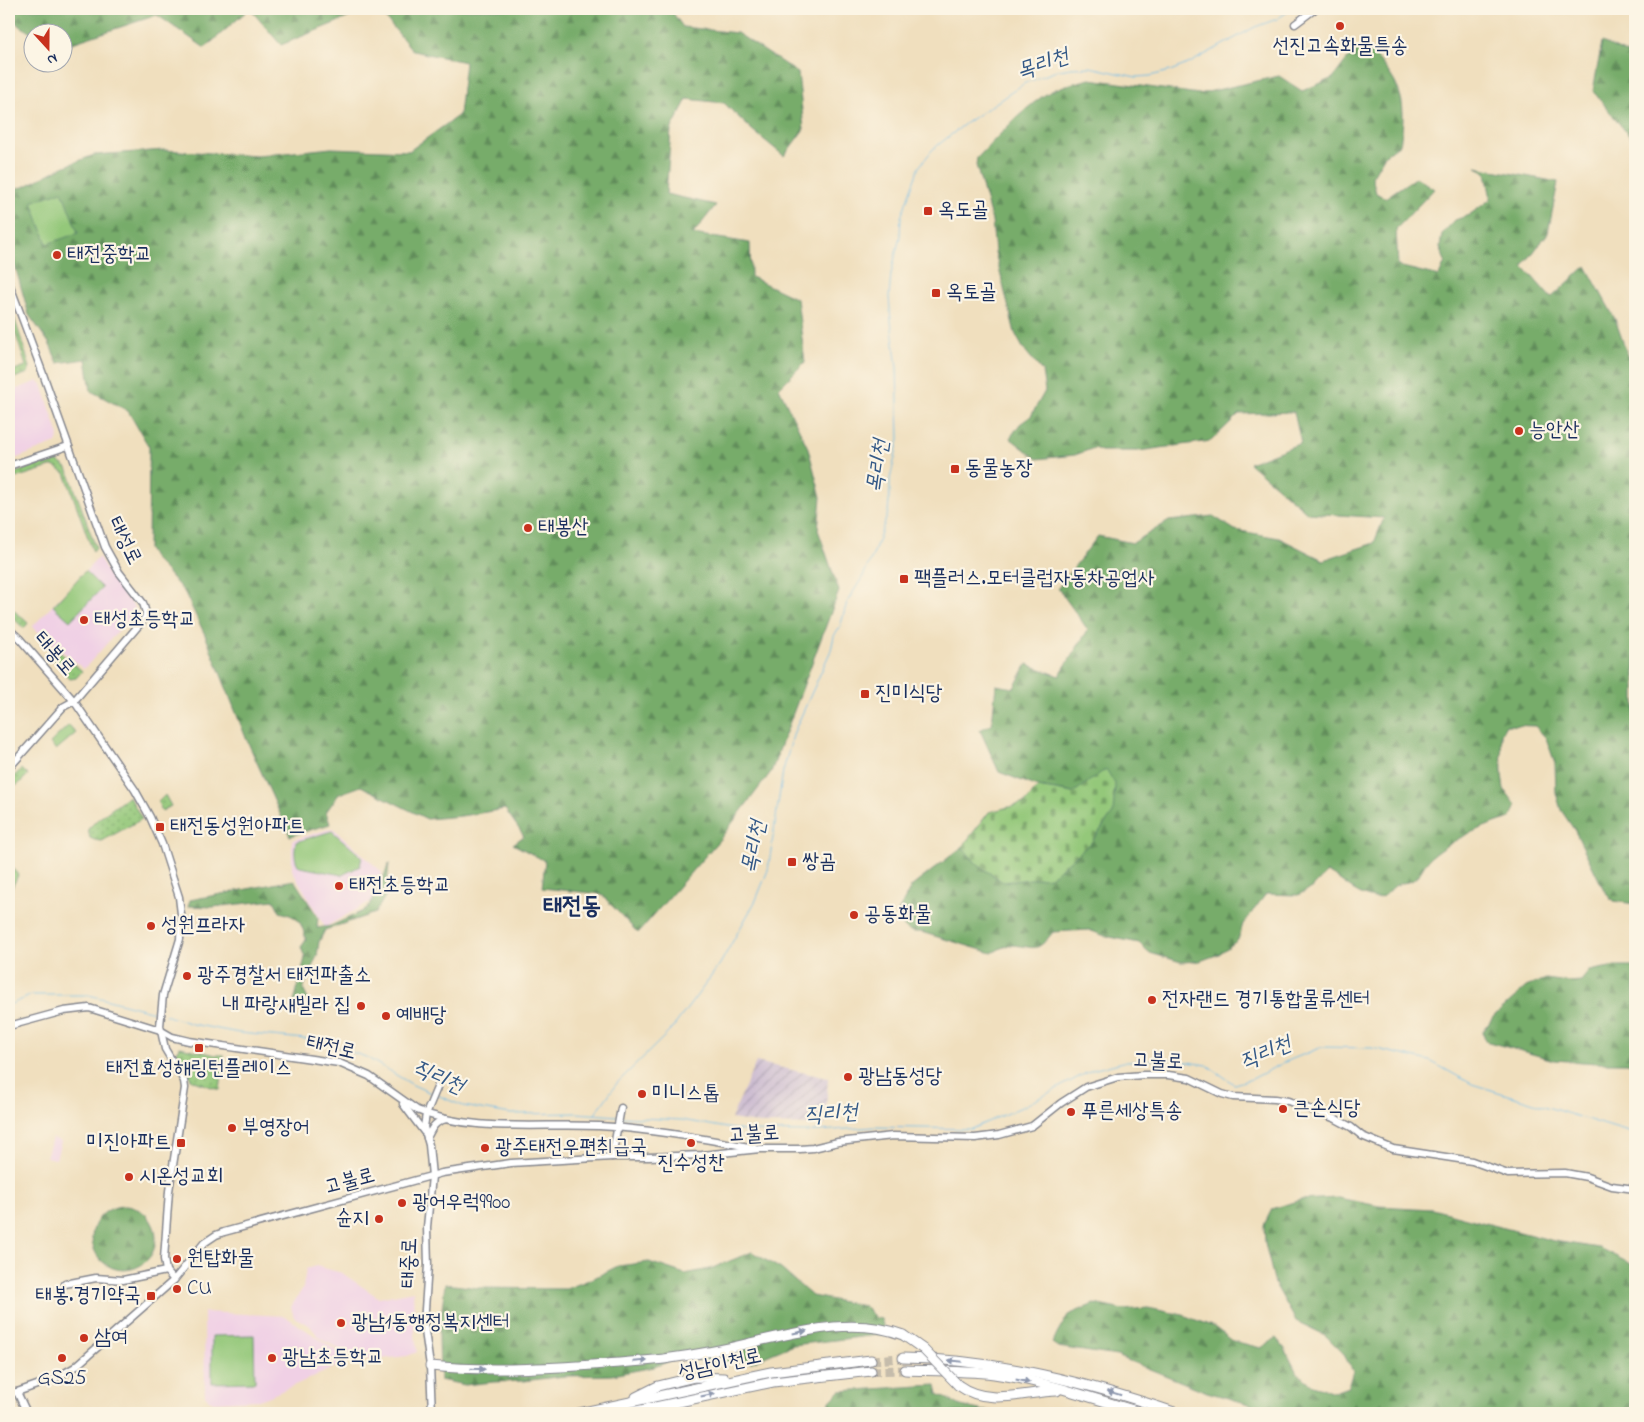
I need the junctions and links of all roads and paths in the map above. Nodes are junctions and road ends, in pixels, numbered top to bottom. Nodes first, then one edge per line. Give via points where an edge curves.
1 (1315, 9) edge
2 (1294, 24) dead end
3 (9, 283) edge
4 (68, 446) junction
5 (9, 466) edge
6 (9, 629) edge
7 (74, 701) junction
8 (9, 768) edge
9 (9, 1026) edge
10 (160, 1028) junction
11 (441, 1079) dead end
12 (396, 1096) junction
13 (621, 1108) dead end
14 (426, 1114) junction
15 (448, 1118) junction
16 (619, 1125) junction
17 (427, 1138) junction
18 (760, 1149) junction
19 (612, 1157) junction
20 (432, 1176) junction
21 (1635, 1189) edge
22 (166, 1271) junction
23 (174, 1280) junction
24 (65, 1284) dead end
25 (903, 1358) tunnel mouth
26 (870, 1360) tunnel mouth
27 (430, 1366) junction
28 (905, 1370) tunnel mouth
29 (871, 1372) tunnel mouth
30 (1068, 1391) junction
31 (18, 1392) junction
32 (9, 1393) edge
33 (27, 1413) edge
34 (432, 1413) edge
35 (579, 1413) edge
36 (627, 1413) edge
37 (1143, 1413) edge
38 (1178, 1413) edge

1 - 2 street
3 - 4 street, 태성로
4 - 5 street
4 - 7 street, 태성로 via 109,556 143,603 146,614
6 - 7 street, 태봉로
7 - 8 street, 태성로 via 63,707
7 - 10 street, 태봉로 via 142,801 162,844 179,897 180,939 162,1002
9 - 10 street, 태전로 via 64,1011 89,1008
10 - 12 street, 태전로 via 172,1037 189,1041 339,1063 369,1076
10 - 22 street via 165,1049 185,1088 169,1191
11 - 14 street
12 - 14 street, 태전로
12 - 17 street
13 - 16 street
14 - 15 street, 태전로
14 - 17 street, 태중로 via 424,1127
15 - 16 street, 태전로 via 490,1125
15 - 17 street via 433,1125
16 - 18 street, 태전로
16 - 19 street
17 - 20 street, 태중로
18 - 19 street, 고불로
18 - 21 street, 고불로 via 813,1148 893,1136 975,1138 999,1135 1032,1126 1077,1092 1096,1083 1123,1077 1168,1075 1189,1078 1222,1094 1288,1102 1336,1119 1362,1136 1393,1149 1472,1161 1508,1174 1565,1172 1612,1186
19 - 20 street, 고불로 via 511,1163
20 - 23 street, 고불로 via 216,1234 198,1249
20 - 27 street, 태중로 via 424,1324
22 - 23 street
22 - 24 street via 122,1280 96,1278
23 - 31 street, 고불로 via 76,1366
38 -> 25 highway via 1090,1386 988,1364
26 - 35 highway, 성남이천로 via 771,1372
27 -> 30 highway, bridge via 506,1370 664,1359 801,1332 871,1328 903,1335 923,1349 958,1385 973,1394 994,1397
27 - 34 street, 태중로
28 -> 30 highway via 995,1374
36 -> 29 highway, 성남이천로 via 773,1382
30 - 37 highway
31 - 32 street, 고불로
31 - 33 street

